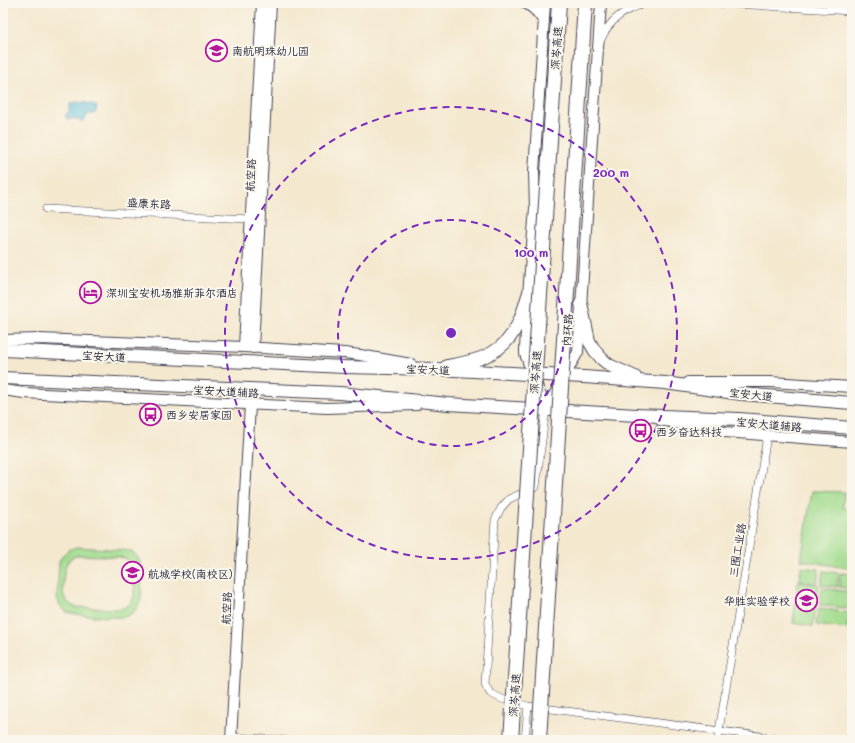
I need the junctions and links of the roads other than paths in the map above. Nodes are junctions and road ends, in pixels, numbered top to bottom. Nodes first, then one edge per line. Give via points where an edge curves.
1 (262, 3) edge
2 (271, 3) edge
3 (525, 3) edge
4 (545, 3) edge
5 (559, 3) edge
6 (585, 3) edge
7 (602, 3) edge
8 (647, 3) edge
9 (717, 3) edge
10 (852, 11) edge
11 (544, 22) junction
12 (598, 50) junction
13 (46, 209) dead end
14 (250, 219) junction
15 (528, 295) junction
16 (581, 303) junction
17 (3, 340) edge
18 (248, 348) junction
19 (3, 350) edge
20 (436, 369) junction
21 (534, 374) junction
22 (564, 376) junction
23 (3, 378) edge
24 (643, 381) junction
25 (665, 383) junction
26 (852, 387) edge
27 (3, 390) edge
28 (852, 403) edge
29 (448, 404) junction
30 (250, 405) junction
31 (546, 409) junction
32 (637, 416) junction
33 (852, 428) edge
34 (768, 436) junction
35 (852, 442) edge
36 (528, 706) junction
37 (718, 731) junction
38 (231, 739) edge
39 (284, 740) edge
40 (511, 740) edge
41 (526, 740) edge
42 (539, 740) edge
43 (718, 740) edge
44 (791, 740) edge

1 - 14 main road, 航空路
2 - 18 main road, 航空路
3 - 11 main road via 539,13
4 - 11 main road
5 - 40 highway, 深岑高速, bridge
6 - 42 highway, bridge
7 - 12 main road, 内环路
8 - 12 street via 627,10 613,21 604,34
9 - 10 street
11 - 15 main road
12 - 16 main road, 内环路
13 - 14 street, 盛康东路
14 - 18 main road, 航空路
15 - 20 main road via 513,333 499,348 481,358
15 - 21 main road via 525,354
16 - 22 main road, 内环路 via 578,352
16 - 24 main road via 589,341 594,351 609,365
17 - 18 main road via 39,339
18 - 20 main road via 344,353
19 - 20 main road, 宝安大道 via 344,367
20 - 21 main road, 宝安大道
21 - 22 main road, 宝安大道
21 - 31 main road
22 - 24 main road, 宝安大道
22 - 31 main road, 内环路
23 - 29 main road via 340,393
24 - 25 main road, 宝安大道
25 - 26 main road via 763,382
25 - 28 main road, 宝安大道 via 742,394
27 - 30 main road, 宝安大道辅路
29 - 30 main road, 宝安大道辅路 via 341,408
29 - 31 main road
30 - 38 main road, 航空路
31 - 32 main road
31 - 36 street via 536,487 509,499 495,520 484,684 490,693
32 - 33 main road via 739,419
32 - 34 main road, 宝安大道辅路 via 725,432
34 - 35 main road, 宝安大道辅路
34 - 37 street, 三围工业路
36 - 37 street
36 - 41 street
37 - 43 street, 三围工业路
37 - 44 street
38 - 39 street

